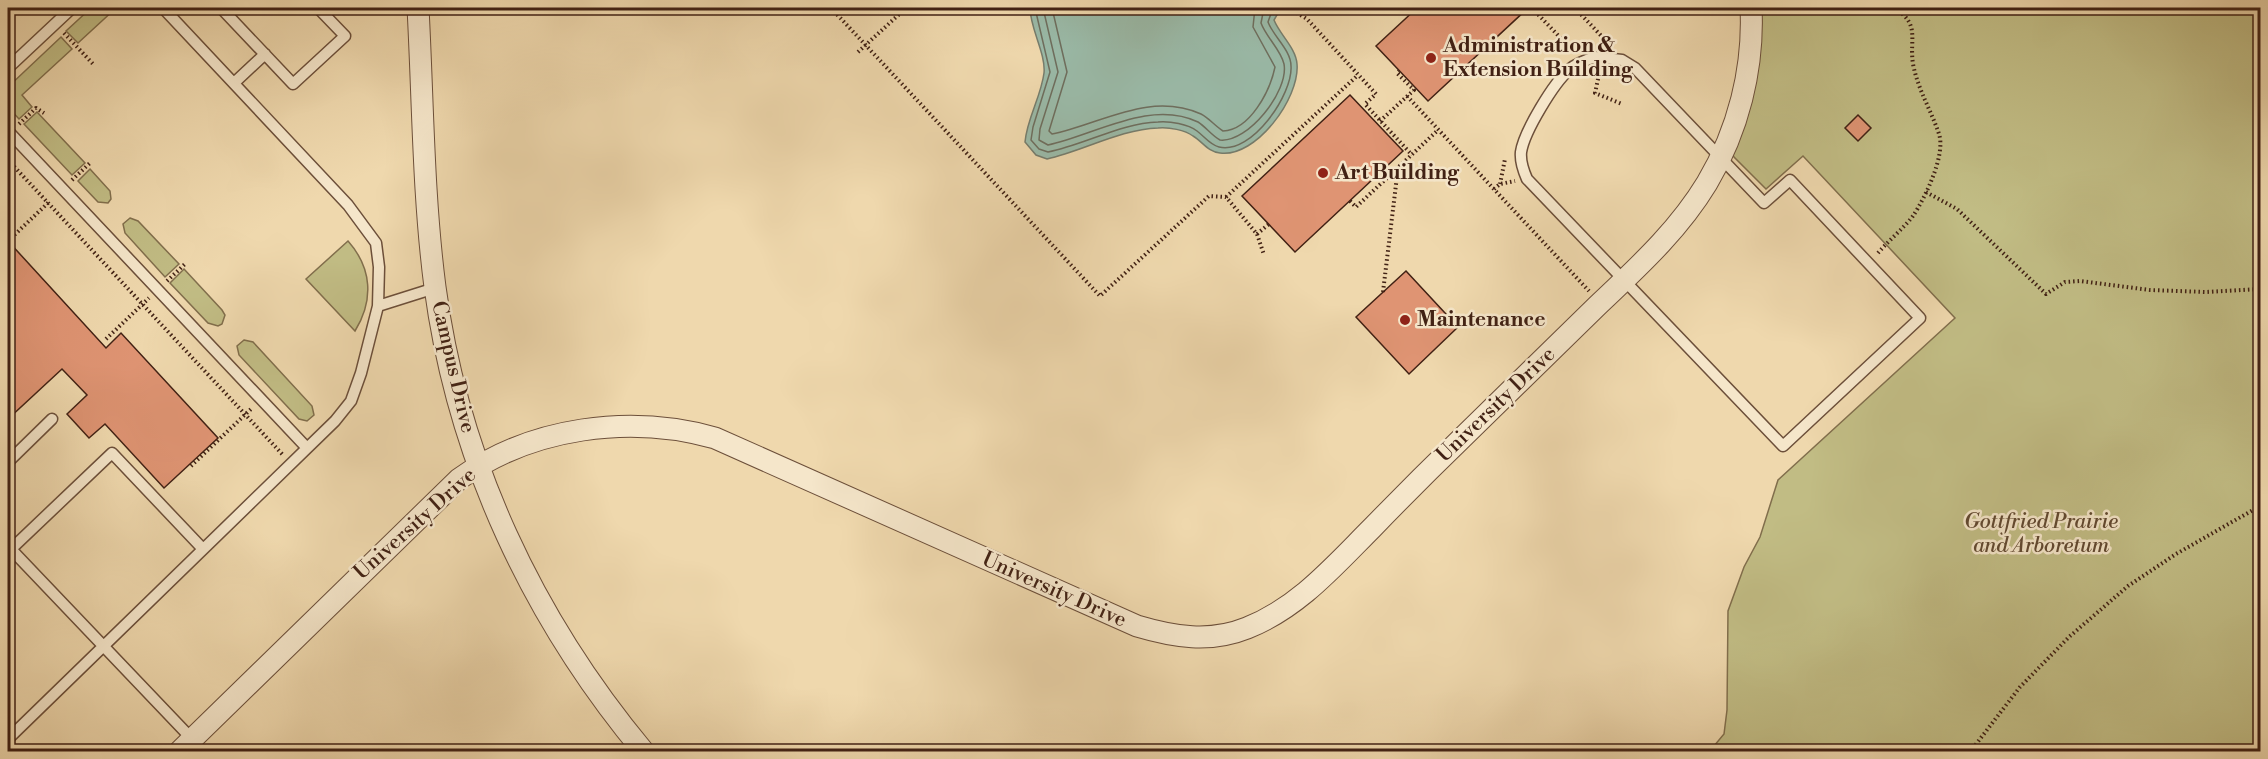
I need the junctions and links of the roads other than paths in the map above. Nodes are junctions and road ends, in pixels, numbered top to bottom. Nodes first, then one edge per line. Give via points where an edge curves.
1 (72, 8) edge
2 (163, 8) edge
3 (221, 8) edge
4 (318, 8) edge
5 (418, 8) edge
6 (1751, 8) edge
7 (265, 54) junction
8 (8, 68) edge
9 (234, 83) junction
10 (8, 132) edge
11 (1721, 158) junction
12 (1625, 281) junction
13 (435, 288) junction
14 (378, 306) junction
15 (52, 419) dead end
16 (306, 448) junction
17 (8, 462) edge
18 (477, 466) junction
19 (202, 548) junction
20 (9, 549) edge
21 (104, 647) junction
22 (8, 739) edge
23 (186, 745) edge
24 (644, 752) edge

1 - 8 lane
2 - 9 lane
3 - 7 lane
4 - 7 lane via 345,36 293,84
5 - 13 street, Campus Drive
6 - 11 street, University Drive via 1745,86
7 - 9 lane
9 - 14 lane via 348,205 376,243
10 - 16 lane
11 - 12 street, University Drive via 1691,207
11 - 12 lane via 1635,68 1622,60 1600,57 1581,62 1560,79 1527,136 1521,163 1527,179
11 - 12 lane via 1764,203 1790,180 1920,318 1783,446
12 - 18 street, University Drive via 1307,592 1259,623 1211,637 1174,636 1117,619 745,450 676,428 589,429 502,452
13 - 14 lane
13 - 18 street, Campus Drive via 455,388
14 - 16 lane via 351,401
15 - 17 lane
16 - 19 lane
18 - 23 street, University Drive via 440,495
18 - 24 street, Campus Drive via 512,548 554,626 600,696
19 - 20 lane via 111,453
19 - 21 lane
20 - 21 lane
21 - 22 lane
21 - 23 lane

